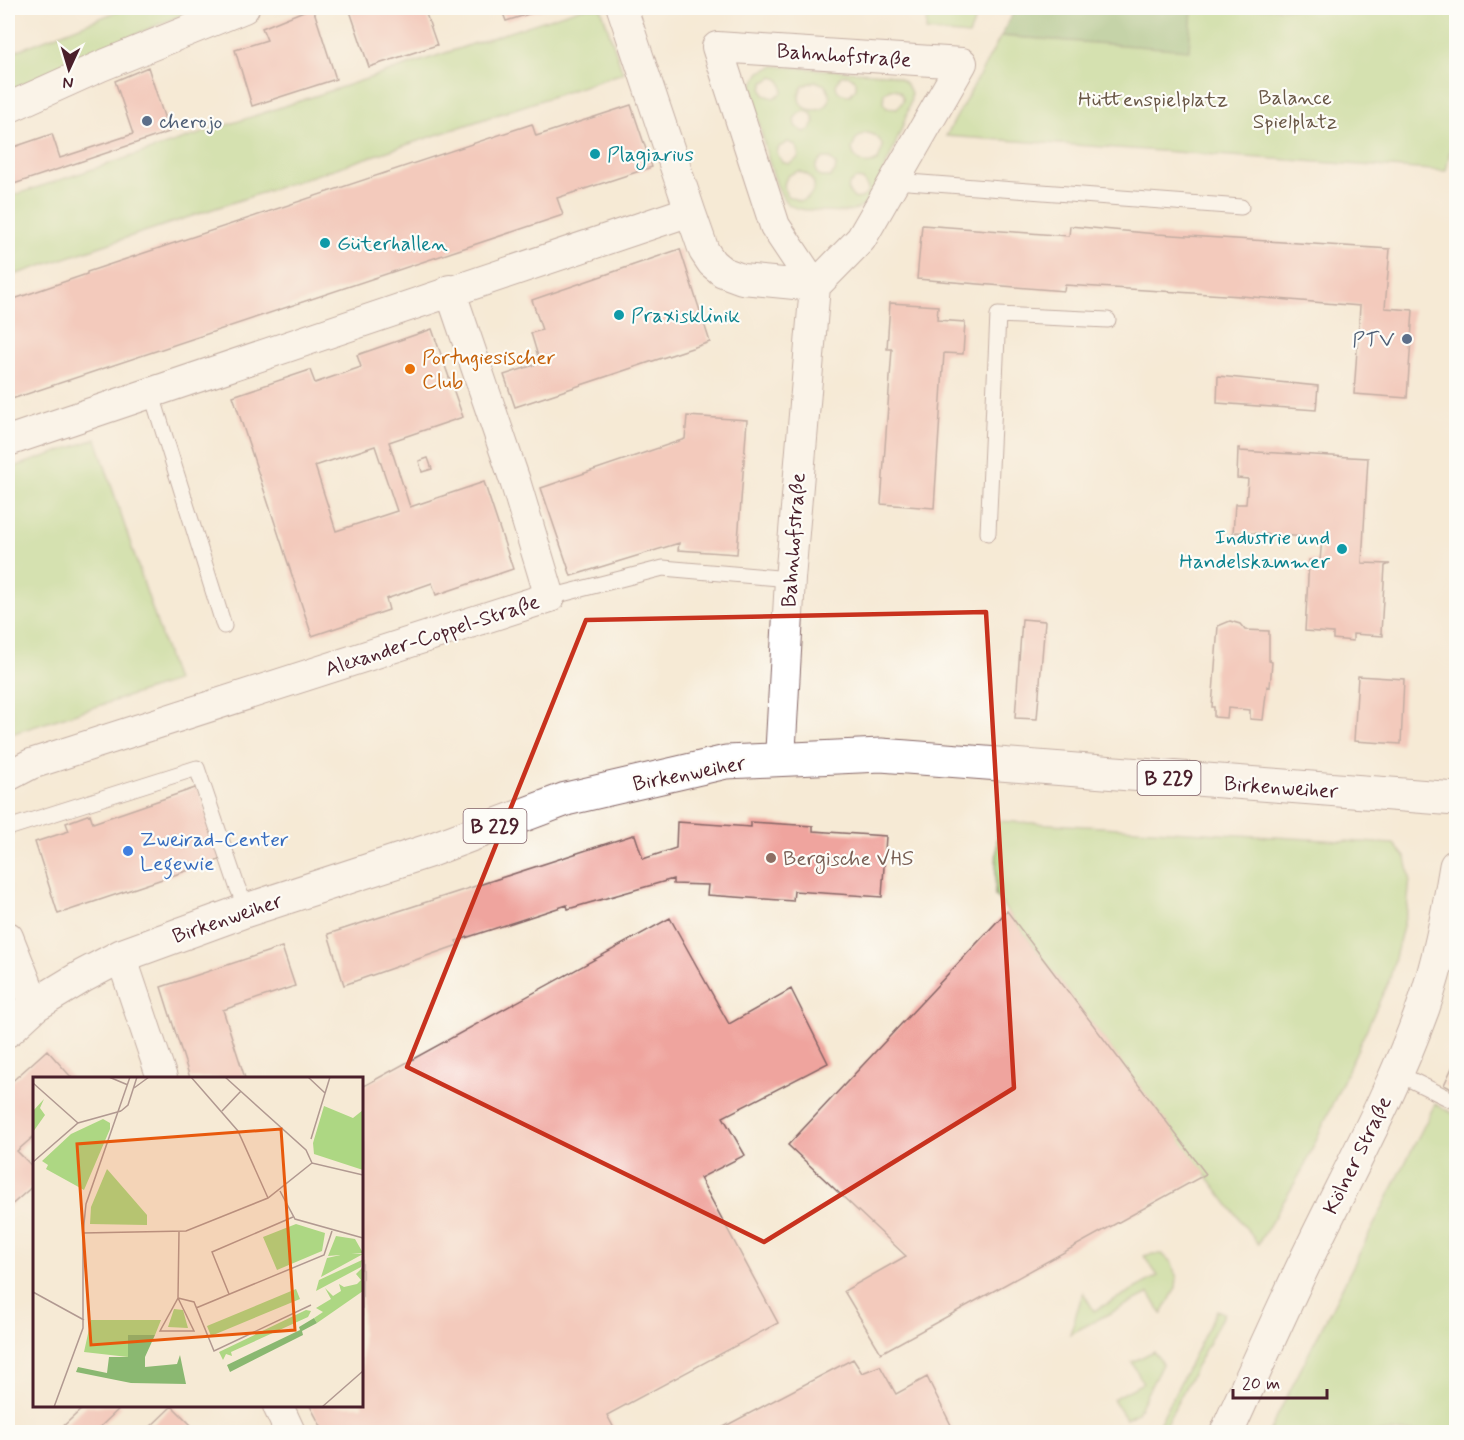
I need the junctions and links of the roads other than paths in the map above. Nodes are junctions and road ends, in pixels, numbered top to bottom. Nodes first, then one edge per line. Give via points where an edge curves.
1 (244, 8) edge
2 (622, 8) edge
3 (8, 108) edge
4 (895, 181) junction
5 (1241, 207) dead end
6 (690, 211) junction
7 (815, 286) junction
8 (450, 290) junction
9 (1108, 320) dead end
10 (151, 393) junction
11 (8, 441) edge
12 (987, 533) dead end
13 (790, 579) junction
14 (550, 597) junction
15 (224, 626) dead end
16 (780, 759) junction
17 (8, 776) edge
18 (1456, 799) edge
19 (8, 828) edge
20 (1456, 866) edge
21 (247, 910) junction
22 (8, 937) edge
23 (121, 956) junction
24 (35, 1005) junction
25 (8, 1030) edge
26 (1397, 1073) junction
27 (162, 1077) edge
28 (1456, 1102) edge
29 (278, 1407) edge
30 (290, 1432) edge
31 (1227, 1432) edge

1 - 3 street
2 - 6 street
4 - 5 lane
4 - 7 street, Bahnhofstraße via 861,239
4 - 7 street, Bahnhofstraße via 962,63 717,46 775,226
6 - 7 street via 704,251 723,272 742,279
6 - 8 street
7 - 13 street, Bahnhofstraße
8 - 10 street
8 - 14 street, Alexander-Coppel-Straße
9 - 12 lane via 998,315
10 - 11 street
10 - 15 lane
13 - 14 lane via 663,568
13 - 16 street, Bahnhofstraße
14 - 17 street, Alexander-Coppel-Straße via 31,764
16 - 18 main road, Birkenweiher / B 229 via 881,755
16 - 21 main road, Birkenweiher / B 229 via 726,762 566,799 428,851
19 - 21 lane via 197,768
20 - 26 main road, Kölner Straße via 1435,966
21 - 23 main road, Birkenweiher / B 229
22 - 24 street
23 - 24 main road, Birkenweiher / B 229
23 - 27 street
24 - 25 main road, Birkenweiher / B 229
26 - 28 lane
26 - 31 main road, Kölner Straße
29 - 30 street

